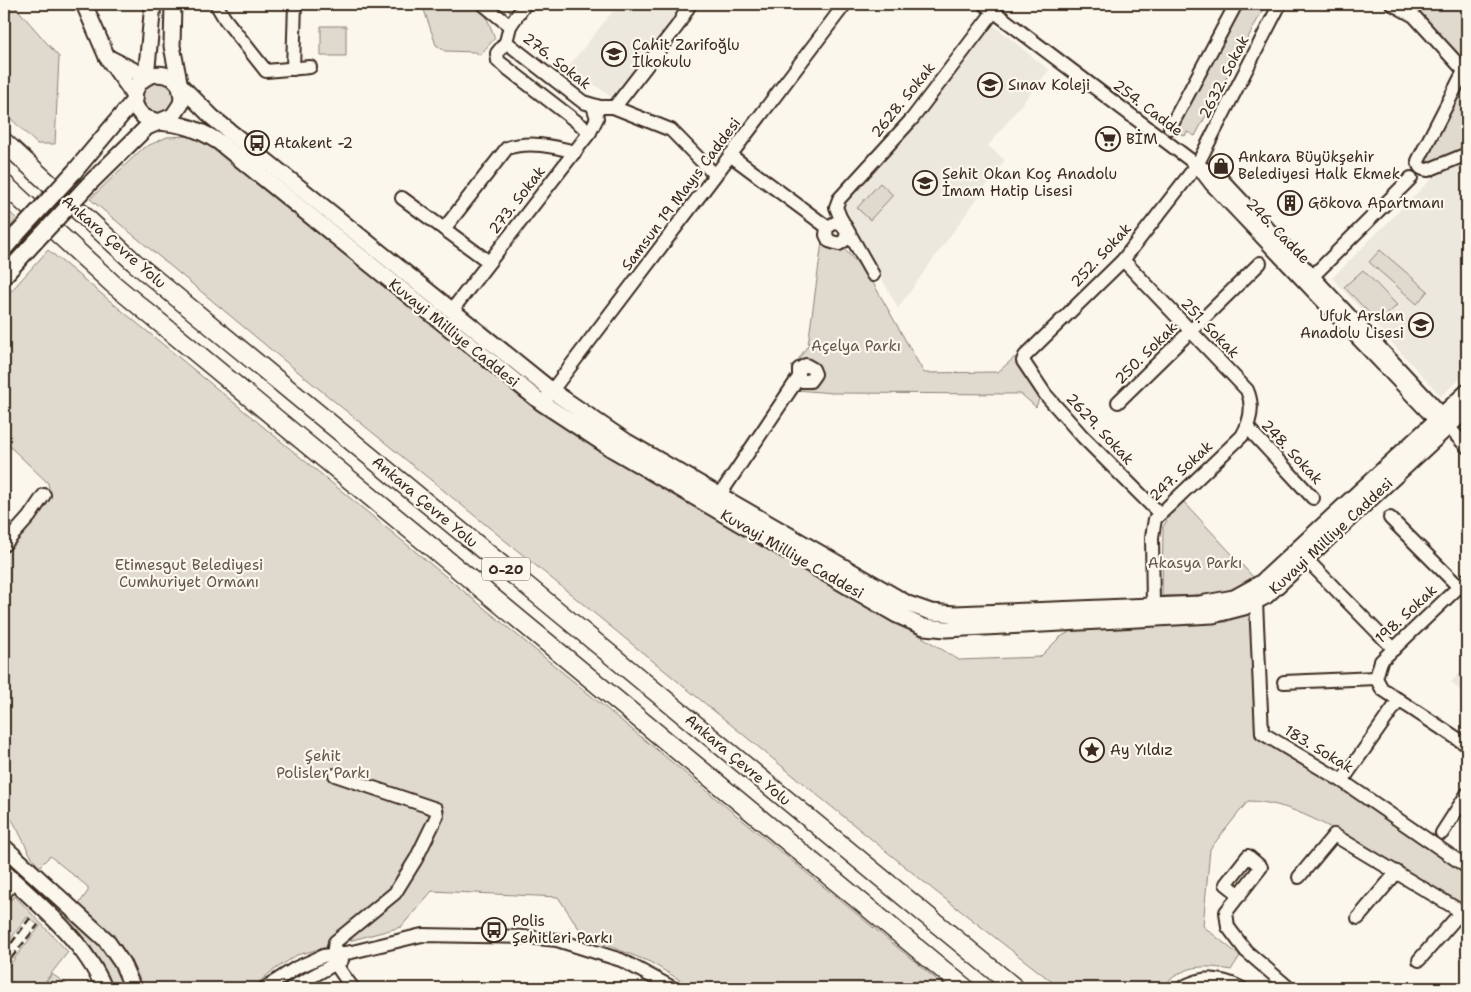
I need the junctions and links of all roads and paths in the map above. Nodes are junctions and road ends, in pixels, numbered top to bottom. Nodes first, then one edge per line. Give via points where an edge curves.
1 (84, 4) edge
2 (153, 4) edge
3 (173, 4) edge
4 (216, 4) edge
5 (295, 4) edge
6 (483, 4) edge
7 (525, 4) edge
8 (690, 4) edge
9 (845, 4) edge
10 (1236, 4) edge
11 (1280, 4) edge
12 (1392, 4) edge
13 (989, 7) edge
14 (510, 26) junction
15 (506, 42) junction
16 (107, 58) junction
17 (310, 67) dead end
18 (293, 69) junction
19 (1466, 72) edge
20 (146, 77) junction
21 (178, 84) junction
22 (134, 99) junction
23 (593, 106) junction
24 (612, 107) junction
25 (159, 121) junction
26 (1170, 128) dead end
27 (590, 132) junction
28 (4, 142) edge
29 (575, 152) junction
30 (1467, 154) edge
31 (730, 155) junction
32 (1197, 165) junction
33 (715, 175) junction
34 (1411, 178) dead end
35 (4, 184) edge
36 (402, 198) dead end
37 (828, 227) junction
38 (444, 229) junction
39 (846, 230) junction
40 (4, 249) edge
41 (1123, 260) junction
42 (489, 262) junction
43 (1260, 263) dead end
44 (873, 275) dead end
45 (1314, 275) junction
46 (4, 276) edge
47 (452, 310) junction
48 (1191, 331) junction
49 (1023, 361) joint
50 (799, 377) dead end
51 (552, 391) junction
52 (1467, 392) edge
53 (1118, 402) dead end
54 (542, 403) junction
55 (1467, 409) edge
56 (1446, 424) junction
57 (1247, 427) junction
58 (1467, 447) edge
59 (44, 495) dead end
60 (719, 496) junction
61 (1313, 498) dead end
62 (1159, 513) junction
63 (1390, 518) dead end
64 (4, 545) edge
65 (1307, 560) junction
66 (1463, 583) edge
67 (1256, 602) junction
68 (1153, 606) junction
69 (1034, 617) junction
70 (1394, 649) junction
71 (1376, 678) junction
72 (1284, 682) dead end
73 (1399, 700) junction
74 (1467, 745) edge
75 (335, 775) dead end
76 (1342, 781) junction
77 (1467, 794) edge
78 (1442, 833) dead end
79 (4, 847) edge
80 (1467, 867) edge
81 (1397, 872) junction
82 (9, 876) edge
83 (1299, 877) dead end
84 (4, 894) edge
85 (1240, 895) dead end
86 (1464, 913) edge
87 (1358, 918) dead end
88 (334, 958) junction
89 (1419, 960) dead end
90 (655, 984) edge
91 (104, 988) edge
92 (133, 988) edge
93 (265, 988) edge
94 (291, 988) edge
95 (353, 988) edge
96 (673, 988) edge
97 (965, 988) edge
98 (1015, 988) edge
99 (1182, 988) edge
100 (1241, 988) edge
101 (1290, 988) edge

1 - 16 main road
2 - 20 main road
3 - 21 main road via 172,46
4 - 18 street via 266,71
5 - 18 street
6 - 14 street, 276. Sokak
7 - 14 street
8 - 24 street via 678,25
9 - 31 street, Samsun 19 Mayıs Caddesi
10 - 26 street
11 - 32 street, 2632. Sokak
12 - 19 street via 1414,16
13 - 32 street, 254. Cadde
13 - 39 street, 2628. Sokak via 912,119 838,199 836,207
14 - 15 street, 276. Sokak
15 - 23 street, 276. Sokak via 582,102
15 - 27 street, 276. Sokak via 497,53 498,60
16 - 20 main road
16 - 22 main road
17 - 18 street
19 - 30 street via 1418,161 1420,168 1428,170
20 - 21 main road via 167,75
20 - 22 main road via 137,86
21 - 25 main road via 181,104 173,116
21 - 47 main road, Kuvayi Milliye Caddesi via 213,118
22 - 25 main road via 145,118
22 - 40 main road, bridge
23 - 24 street, 276. Sokak
23 - 27 street, 273. Sokak via 597,118
24 - 33 street, 276. Sokak via 671,130
25 - 46 main road, bridge via 140,133
25 - 54 main road, Kuvayi Milliye Caddesi via 196,130 219,142
27 - 29 street, 273. Sokak
28 - 98 highway, Ankara Çevre Yolu / O-20 via 134,262
29 - 38 street via 552,145 514,145 507,148
29 - 42 street, 273. Sokak
31 - 33 street, Samsun 19 Mayıs Caddesi
31 - 37 street
32 - 41 street, 252. Sokak
32 - 45 street, 246. Cadde via 1219,176
32 - 56 street, 246. Cadde via 1218,191
33 - 51 street, Samsun 19 Mayıs Caddesi
34 - 45 street
35 - 97 highway, Ankara Çevre Yolu / O-20 via 120,290
36 - 38 street
37 - 39 street via 839,223
37 - 39 street via 827,238 835,244 845,240
38 - 42 street
39 - 44 street
41 - 48 street, 251. Sokak
41 - 49 street, 252. Sokak
42 - 47 street, 273. Sokak
43 - 48 street, 250. Sokak
45 - 56 street, 246. Cadde
47 - 51 main road, Kuvayi Milliye Caddesi
48 - 53 street, 250. Sokak
48 - 57 street, 251. Sokak via 1247,390 1251,410
49 - 62 street, 2629. Sokak via 1045,394 1082,437
50 - 60 street
51 - 54 street, Samsun 19 Mayıs Caddesi
51 - 60 main road, Kuvayi Milliye Caddesi via 626,442
52 - 56 main road, Kuvayi Milliye Caddesi
54 - 69 main road, Kuvayi Milliye Caddesi via 612,449 924,627 946,629
55 - 56 main road, Kuvayi Milliye Caddesi
56 - 58 street
56 - 65 main road, Kuvayi Milliye Caddesi
56 - 68 main road, Kuvayi Milliye Caddesi via 1254,588 1218,602
57 - 61 street, 248. Sokak
57 - 62 street, 247. Sokak
59 - 64 street via 30,517
60 - 69 main road, Kuvayi Milliye Caddesi via 923,610
62 - 68 street, 247. Sokak via 1153,525
63 - 66 street
65 - 67 main road, Kuvayi Milliye Caddesi
65 - 70 street
66 - 70 street, 198. Sokak
67 - 69 main road, Kuvayi Milliye Caddesi via 1213,615
67 - 76 street, 183. Sokak via 1261,731
68 - 69 main road, Kuvayi Milliye Caddesi
70 - 71 street, 198. Sokak via 1379,664
71 - 72 street
71 - 73 street via 1380,688
73 - 74 street
73 - 76 street
75 - 88 street via 436,809 437,816 395,893 335,942
76 - 80 street, 183. Sokak
77 - 78 street
79 - 92 main road via 106,940 122,963
81 - 83 street via 1334,835
81 - 86 street
81 - 87 street
82 - 84 street
82 - 91 main road via 72,940
85 - 101 street via 1226,912 1228,927 1246,951
86 - 89 street
88 - 90 street via 422,935 527,937 557,940 621,960
88 - 93 street via 296,968
88 - 94 street
88 - 95 street
90 - 96 street
99 - 100 street via 1208,978 1225,980

